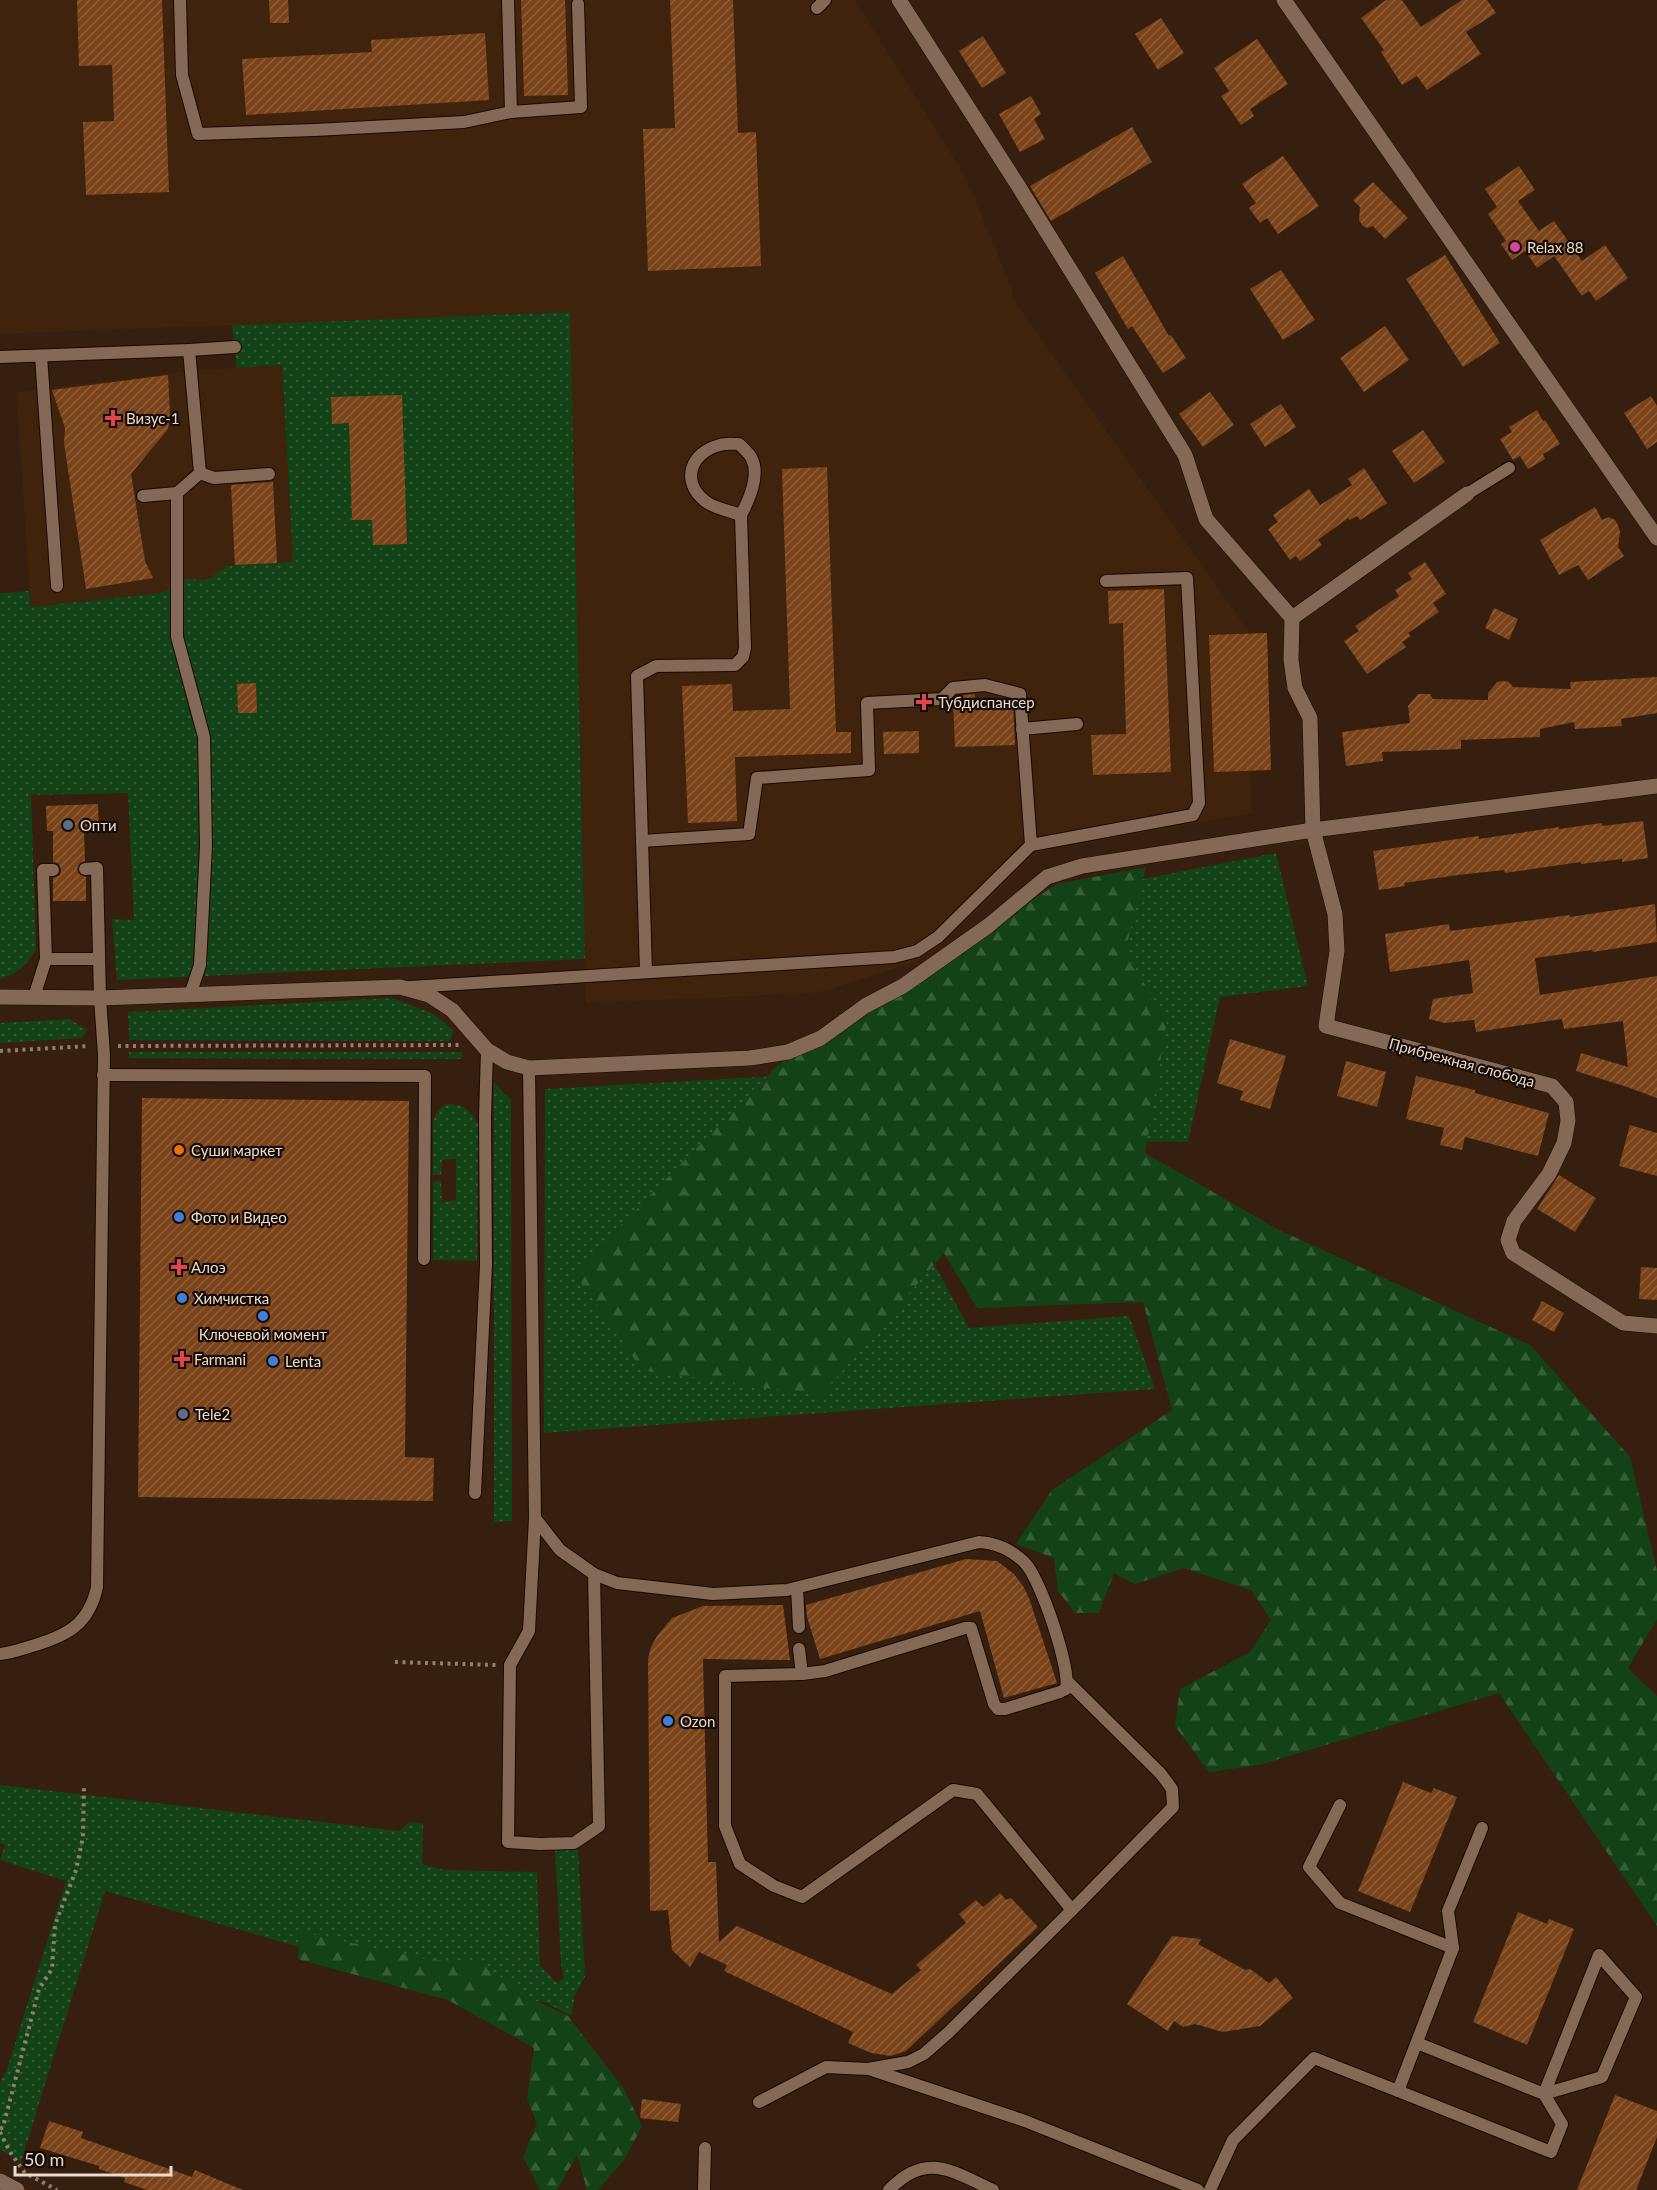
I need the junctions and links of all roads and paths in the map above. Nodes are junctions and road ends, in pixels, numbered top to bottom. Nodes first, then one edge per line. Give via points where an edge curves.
1 (180, 0) edge
2 (508, 0) edge
3 (899, 0) edge
4 (1284, 0) edge
5 (578, 4) dead end
6 (511, 112) junction
7 (235, 347) dead end
8 (189, 350) junction
9 (41, 356) junction
10 (0, 357) edge
11 (1509, 468) dead end
12 (200, 473) junction
13 (270, 474) dead end
14 (177, 493) junction
15 (1467, 494) joint
16 (143, 496) dead end
17 (741, 514) junction
18 (1657, 537) edge
19 (1107, 581) dead end
20 (57, 586) dead end
21 (1292, 618) junction
22 (1077, 724) dead end
23 (1022, 729) junction
24 (1657, 786) edge
25 (1313, 830) junction
26 (642, 841) junction
27 (1031, 845) junction
28 (85, 868) dead end
29 (52, 870) dead end
30 (46, 958) junction
31 (99, 958) junction
32 (646, 971) junction
33 (400, 987) junction
34 (190, 995) junction
35 (0, 997) edge
36 (34, 998) junction
37 (100, 998) junction
38 (103, 1046) junction
39 (484, 1047) junction
40 (0, 1051) edge
41 (529, 1068) junction
42 (103, 1075) junction
43 (424, 1259) dead end
44 (1657, 1326) edge
45 (475, 1493) dead end
46 (535, 1518) junction
47 (594, 1574) junction
48 (797, 1588) junction
49 (799, 1627) dead end
50 (799, 1648) dead end
51 (0, 1654) edge
52 (395, 1662) dead end
53 (510, 1665) junction
54 (802, 1674) junction
55 (1068, 1682) junction
56 (84, 1787) dead end
57 (1340, 1804) dead end
58 (1482, 1828) dead end
59 (1072, 1910) junction
60 (1453, 1948) junction
61 (1417, 2043) junction
62 (868, 2069) junction
63 (1398, 2091) junction
64 (1544, 2094) junction
65 (759, 2102) dead end
66 (0, 2130) edge
67 (705, 2148) dead end
68 (25, 2173) dead end
69 (0, 2181) edge
70 (17, 2190) edge
71 (704, 2190) edge
72 (889, 2190) edge
73 (993, 2190) edge
74 (1198, 2190) edge
75 (1210, 2190) edge

1 - 6 lane via 182,75 198,134 464,122
2 - 6 lane
3 - 21 street via 1185,455 1206,519
4 - 18 street
5 - 6 lane via 581,107
7 - 8 lane
8 - 9 lane
8 - 12 lane
9 - 10 lane
9 - 20 lane
11 - 15 lane
12 - 13 lane via 214,478
12 - 14 lane
14 - 16 lane
14 - 34 lane via 177,637 204,737 206,846 200,965
15 - 21 street
17 - 17 lane via 750,498 752,459 739,444 720,445 700,455 691,469 691,484 706,502
17 - 26 lane via 745,648 742,657 735,665 656,666 637,676
19 - 27 lane via 1187,578 1199,802 1193,815
21 - 25 street via 1295,688 1310,718
22 - 23 lane
23 - 26 lane via 1020,694 985,685 953,688 942,699 867,703 868,770 757,778 749,834
23 - 27 lane
24 - 25 street
25 - 41 street via 1082,866 1047,877 988,926 903,986 865,1006 821,1038 788,1052 750,1058
25 - 44 street, Прибрежная слобода via 1335,914 1337,951 1326,1026 1552,1086 1566,1102 1564,1143 1549,1174 1514,1221 1508,1240 1513,1253 1623,1323
26 - 32 lane
27 - 32 lane via 938,937 917,951 894,957
28 - 31 lane via 97,868
29 - 30 lane via 43,870
30 - 31 lane
30 - 36 lane
31 - 37 lane
32 - 33 lane
33 - 34 street
33 - 39 street via 429,995 452,1010
34 - 37 street
35 - 36 street
36 - 37 street
37 - 38 lane
38 - 39 path
38 - 40 path
38 - 42 lane
39 - 41 street via 507,1062
39 - 45 lane via 486,1265
41 - 46 lane
42 - 43 lane via 425,1076
42 - 51 lane via 97,1587 93,1604 82,1622 57,1638
46 - 47 lane via 560,1550
46 - 53 lane via 529,1631
47 - 48 lane via 617,1583 713,1594
47 - 53 lane via 599,1826 574,1843 508,1842
48 - 49 lane
48 - 55 lane via 979,1542 994,1543 1027,1564 1052,1619
50 - 54 lane
52 - 53 path
54 - 55 lane via 825,1671 971,1628 998,1709 1060,1692
54 - 59 lane via 725,1676 725,1826 740,1864 774,1886 802,1897 953,1790 977,1794
55 - 59 lane via 1161,1774 1172,1789 1173,1807
56 - 66 path via 83,1837 76,1870 55,1925 52,1969 39,1989
57 - 60 lane via 1309,1868 1340,1903
58 - 60 lane via 1448,1911
59 - 62 lane via 924,2054 908,2062
60 - 61 lane
61 - 63 lane
61 - 64 lane
62 - 65 lane via 826,2067
62 - 74 lane via 1025,2121
63 - 64 lane via 1551,2152 1562,2124
63 - 75 lane via 1314,2058 1233,2140
64 - 64 lane via 1595,1965 1599,1955 1636,1997 1602,2077
66 - 68 path
67 - 71 lane
69 - 70 street
72 - 73 lane via 918,2168 946,2168

